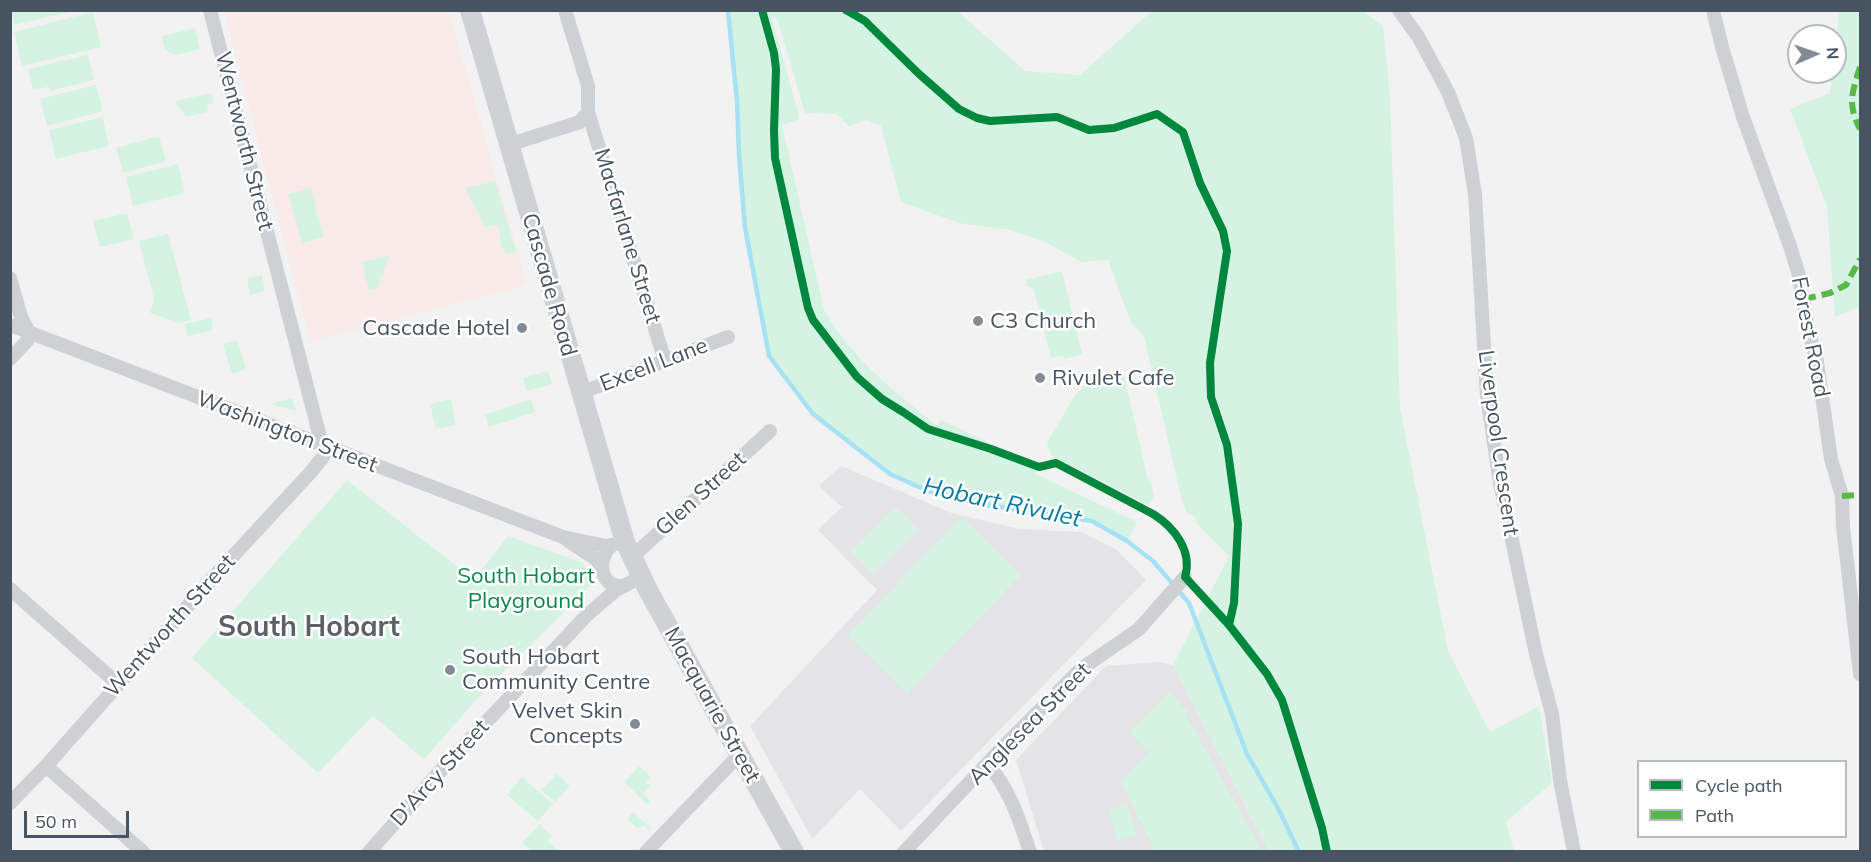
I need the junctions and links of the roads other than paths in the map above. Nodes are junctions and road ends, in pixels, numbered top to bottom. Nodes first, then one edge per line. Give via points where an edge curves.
1 (210, 10) edge
2 (470, 10) edge
3 (565, 10) edge
4 (1399, 10) edge
5 (1713, 10) edge
6 (588, 112) junction
7 (508, 145) junction
8 (10, 278) edge
9 (10, 325) edge
10 (29, 332) junction
11 (728, 337) dead end
12 (10, 359) edge
13 (665, 361) junction
14 (580, 393) junction
15 (770, 431) dead end
16 (324, 446) junction
17 (563, 537) junction
18 (623, 548) junction
19 (602, 570) junction
20 (641, 577) junction
21 (1185, 577) dead end
22 (623, 586) junction
23 (10, 589) edge
24 (586, 616) junction
25 (1860, 674) edge
26 (118, 684) junction
27 (739, 755) junction
28 (987, 764) junction
29 (46, 766) junction
30 (10, 803) edge
31 (143, 852) edge
32 (369, 852) edge
33 (646, 852) edge
34 (794, 852) edge
35 (904, 852) edge
36 (1030, 852) edge
37 (1574, 852) edge

1 - 16 street, Wentworth Street
2 - 7 street, Cascade Road
3 - 6 street, Macfarlane Street via 588,86
4 - 37 street, Liverpool Crescent via 1448,92 1466,138 1475,194 1487,397 1495,451 1521,589 1552,714
5 - 25 street, Forest Road via 1743,117 1798,272 1817,362 1831,459 1842,496
6 - 7 street, Macfarlane Street via 580,122
6 - 13 street, Macfarlane Street
7 - 14 street, Cascade Road
8 - 10 street
9 - 10 street, Washington Street
10 - 12 street via 27,341
10 - 16 street, Washington Street
11 - 13 street, Excell Lane
13 - 14 street, Excell Lane
14 - 18 street, Cascade Road
15 - 18 street, Glen Street
16 - 17 street, Washington Street
16 - 26 street, Wentworth Street via 323,457 310,473
17 - 18 street, Washington Street
17 - 19 street, Washington Street via 597,560
18 - 19 street via 604,555
18 - 20 street, Macquarie Street
19 - 22 street via 610,583
19 - 24 street, D'Arcy Street via 598,592
20 - 22 street, D'Arcy Street
20 - 27 street, Macquarie Street
21 - 28 street, Anglesea Street via 1139,629 1081,669
22 - 24 street, D'Arcy Street
23 - 26 street
24 - 32 street, D'Arcy Street
26 - 29 street, Wentworth Street
27 - 33 street
27 - 34 street, Macquarie Street
28 - 35 street, Anglesea Street
28 - 36 street via 1013,802
29 - 30 street, Wentworth Street
29 - 31 street

